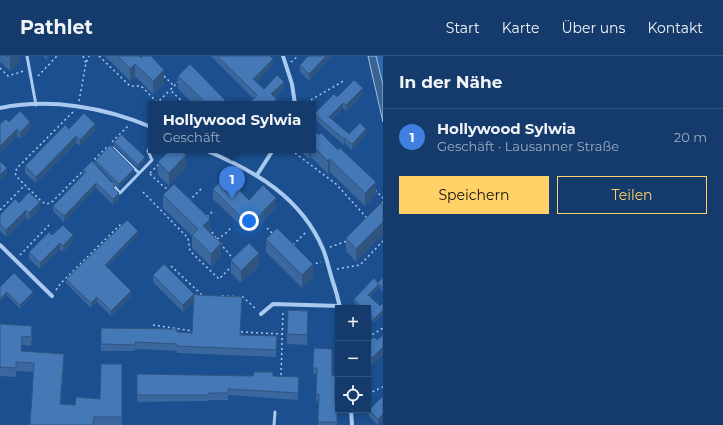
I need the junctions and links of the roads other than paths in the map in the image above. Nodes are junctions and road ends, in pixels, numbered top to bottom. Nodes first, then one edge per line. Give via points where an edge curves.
1 (27, 56) edge
2 (283, 56) edge
3 (295, 101) edge
4 (36, 105) junction
5 (0, 108) edge
6 (148, 126) edge
7 (113, 148) edge
8 (149, 153) edge
9 (212, 153) edge
10 (271, 153) edge
11 (139, 173) junction
12 (257, 174) junction
13 (110, 182) edge
14 (0, 245) edge
15 (52, 296) road end
16 (339, 305) edge
17 (335, 307) edge
18 (261, 314) road end
19 (275, 412) dead end
20 (350, 413) edge
21 (274, 425) edge
22 (352, 425) edge

1 - 4 lane
2 - 3 street
4 - 5 street
4 - 6 street via 78,106 105,111
7 - 11 lane
8 - 11 lane via 152,160
9 - 12 street
10 - 12 street
11 - 13 lane via 120,193
12 - 16 street via 290,200 311,226 324,250
14 - 15 street
17 - 18 street via 273,304
19 - 21 lane
20 - 22 street

